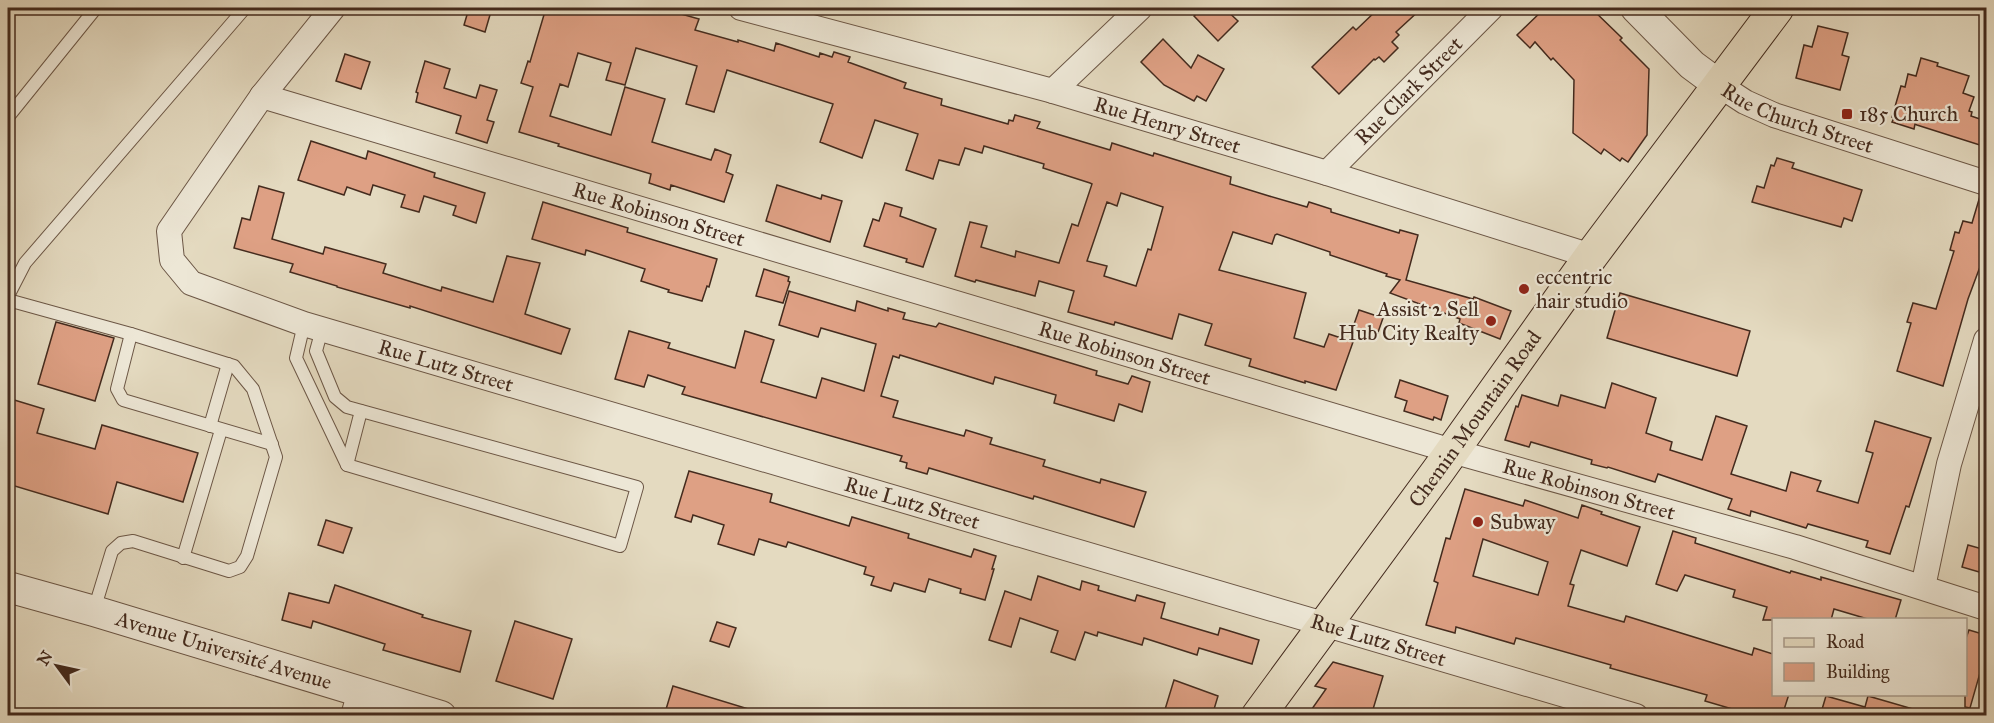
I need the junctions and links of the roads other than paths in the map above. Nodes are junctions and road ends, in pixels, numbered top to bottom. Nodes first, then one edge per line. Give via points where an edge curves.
1 (96, 8) edge
2 (245, 8) edge
3 (333, 8) edge
4 (741, 8) edge
5 (1140, 8) edge
6 (1491, 8) edge
7 (1636, 8) edge
8 (1777, 8) edge
9 (779, 13) edge
10 (1719, 85) junction
11 (1053, 91) junction
12 (262, 96) junction
13 (8, 117) edge
14 (1327, 173) junction
15 (1986, 183) edge
16 (1591, 256) junction
17 (8, 298) edge
18 (313, 327) junction
19 (131, 334) junction
20 (1986, 340) edge
21 (228, 364) junction
22 (361, 411) junction
23 (216, 428) junction
24 (272, 444) junction
25 (1452, 451) junction
26 (347, 465) junction
27 (183, 558) junction
28 (8, 587) edge
29 (1923, 587) junction
30 (1986, 608) edge
31 (94, 611) junction
32 (1325, 624) junction
33 (357, 703) edge
34 (441, 716) edge
35 (1258, 716) edge
36 (1636, 716) edge

1 - 13 lane
2 - 17 lane via 25,263
3 - 12 street
4 - 9 street, Rue Henry Street
5 - 11 street
6 - 14 street, Rue Clark Street
7 - 10 street, Rue Church Street via 1695,68
8 - 10 main road, Chemin Mountain Road
9 - 11 street, Rue Henry Street
10 - 15 street, Rue Church Street via 1774,115
10 - 16 main road, Chemin Mountain Road
11 - 14 street, Rue Henry Street
12 - 18 street, Rue Lutz Street via 169,231 172,260 191,283
12 - 25 street, Rue Robinson Street
14 - 16 street, Rue Henry Street
16 - 25 main road, Chemin Mountain Road
17 - 19 lane
18 - 22 lane via 316,351 335,397 347,407
18 - 26 lane via 296,358
18 - 32 street, Rue Lutz Street
19 - 21 lane
19 - 23 lane via 117,389 123,400
20 - 29 street via 1949,464
21 - 23 lane
21 - 24 lane via 253,389
22 - 26 lane
22 - 26 lane via 637,487 620,546
23 - 24 lane
23 - 27 lane
24 - 27 lane via 276,456 247,556 240,567 229,571
25 - 29 street, Rue Robinson Street
25 - 32 main road, Chemin Mountain Road
27 - 31 lane via 134,541 121,543 112,551
28 - 31 street, Avenue Université Avenue
29 - 30 street, Rue Robinson Street
31 - 33 street, Avenue Université Avenue
32 - 35 main road, Chemin Mountain Road
32 - 36 street, Rue Lutz Street
33 - 34 street, Avenue Université Avenue

